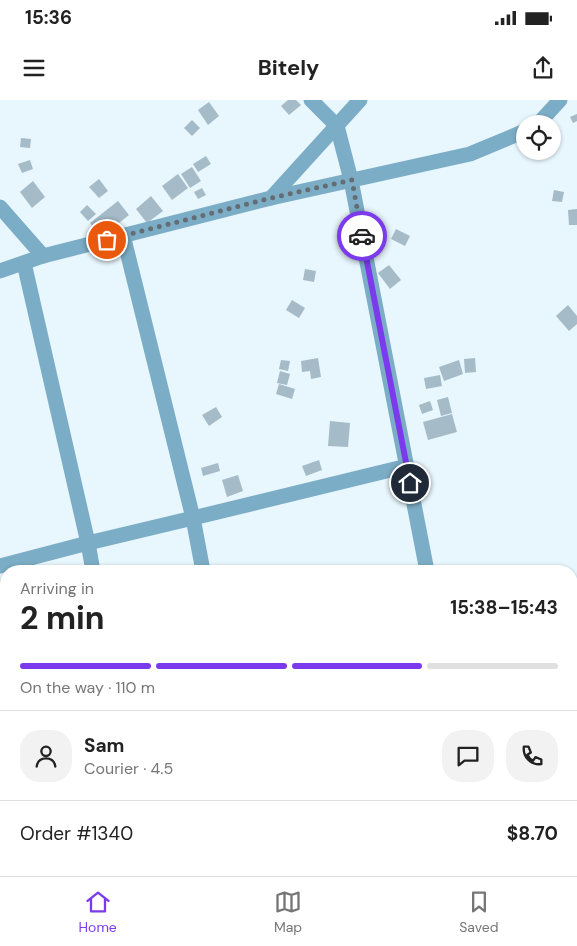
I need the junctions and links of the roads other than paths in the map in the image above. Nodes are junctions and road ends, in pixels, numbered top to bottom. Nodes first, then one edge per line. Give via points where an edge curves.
1 (311, 100) edge
2 (360, 100) edge
3 (560, 100) edge
4 (546, 115) edge
5 (336, 126) junction
6 (516, 135) edge
7 (352, 180) junction
8 (271, 198) junction
9 (0, 207) edge
10 (123, 235) junction
11 (43, 256) junction
12 (24, 262) junction
13 (0, 271) edge
14 (407, 466) junction
15 (193, 518) junction
16 (88, 543) junction
17 (4, 565) edge
18 (92, 565) edge
19 (202, 565) edge
20 (426, 565) edge

1 - 5 street
2 - 5 street
3 - 4 street
5 - 7 street
5 - 8 street
6 - 7 street via 470,154
7 - 8 street
7 - 14 street
8 - 10 street
9 - 11 street
10 - 11 street
10 - 15 street
11 - 12 street
12 - 13 street
12 - 16 street
14 - 15 street
14 - 20 street
15 - 16 street
15 - 19 street
16 - 17 street
16 - 18 street

